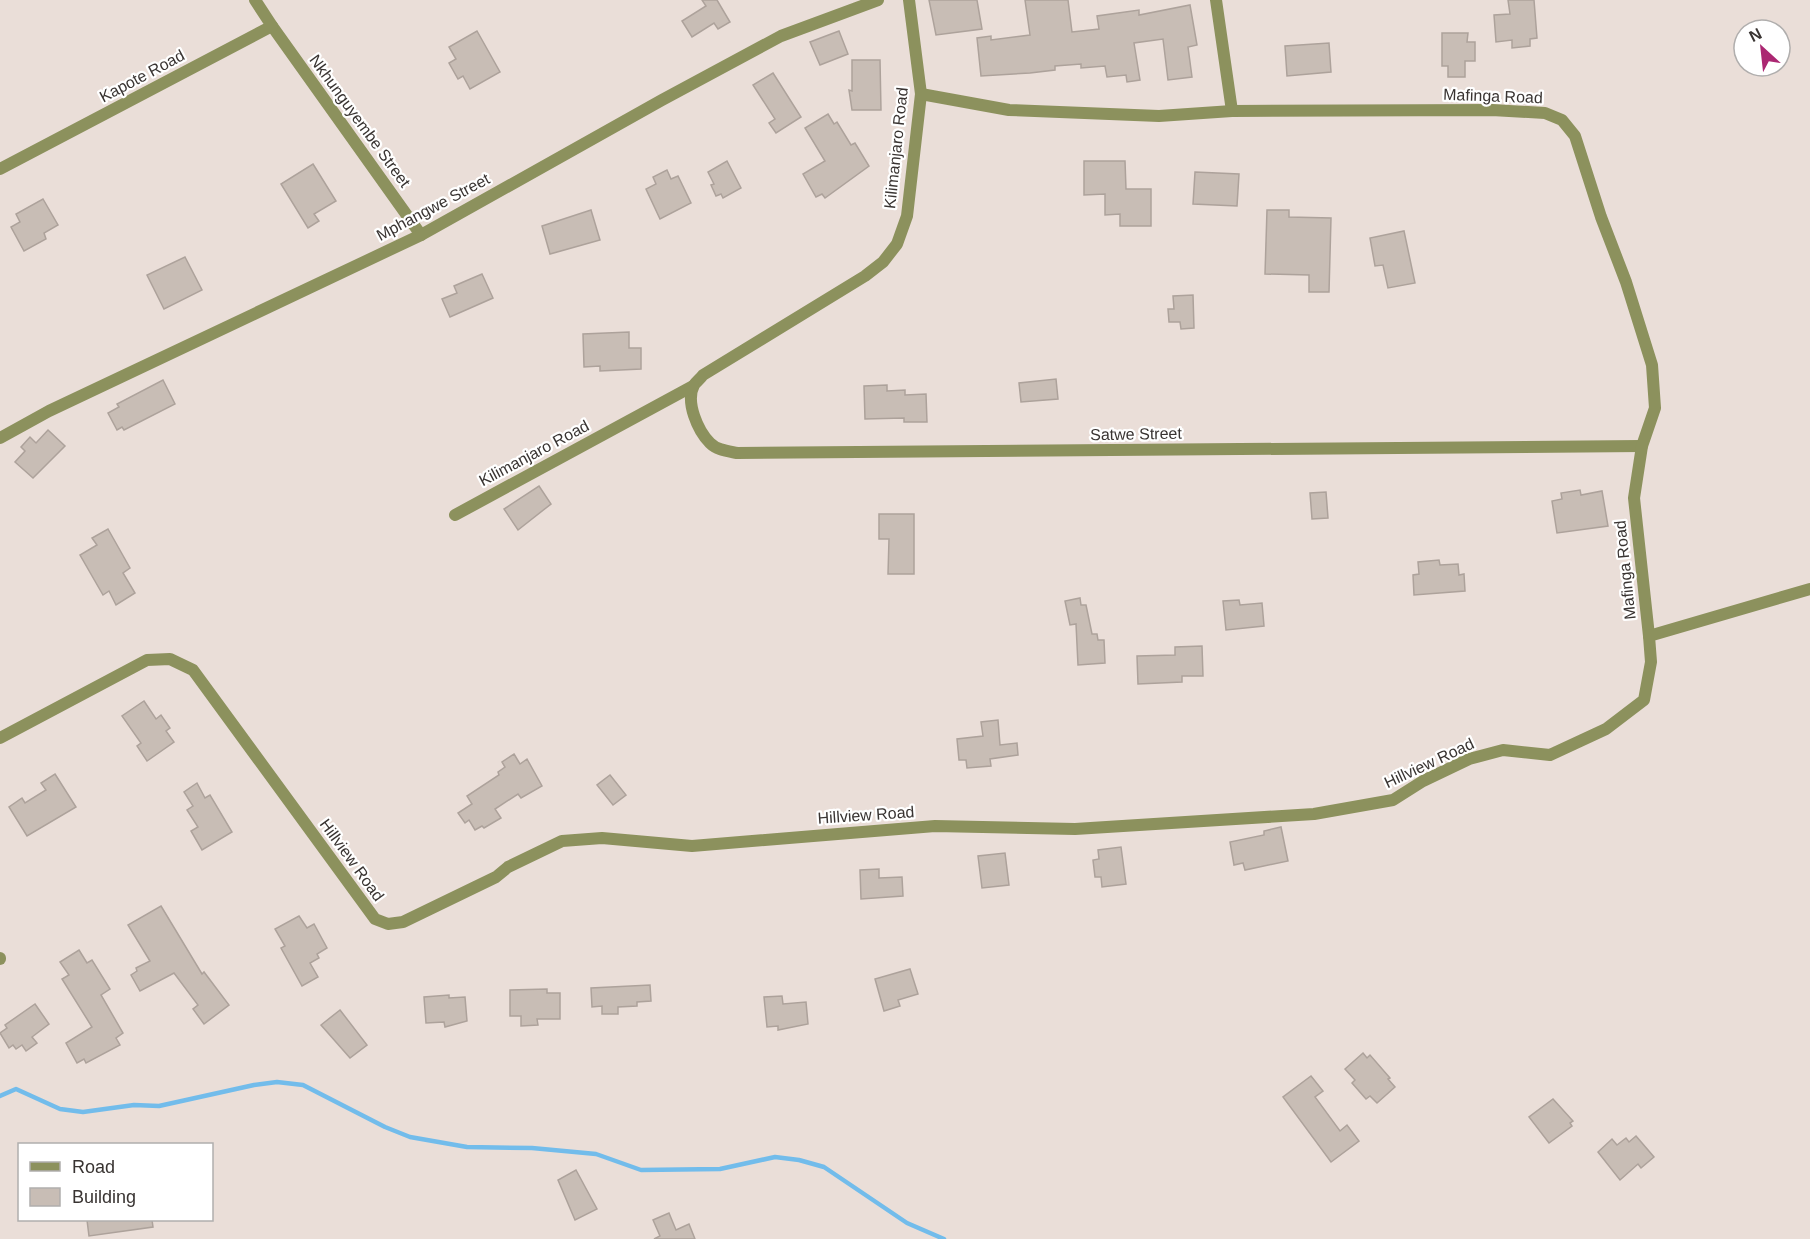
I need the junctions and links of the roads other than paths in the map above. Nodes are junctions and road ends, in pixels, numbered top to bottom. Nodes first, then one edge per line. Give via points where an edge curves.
1 (255, 0) edge
2 (878, 0) edge
3 (909, 0) edge
4 (1216, 0) edge
5 (272, 26) junction
6 (921, 94) junction
7 (1232, 111) junction
8 (0, 169) edge
9 (421, 235) junction
10 (693, 386) junction
11 (0, 438) edge
12 (1642, 446) junction
13 (455, 515) dead end
14 (1810, 589) edge
15 (1649, 636) junction
16 (0, 738) edge

1 - 5 street
2 - 9 street, Mphangwe Street via 781,36
3 - 6 street, Kilimanjaro Road
4 - 7 street
5 - 8 street, Kapote Road
5 - 9 street, Nkhunguyembe Street
6 - 7 street, Mafinga Road via 1009,111 1159,116
6 - 10 street, Kilimanjaro Road via 907,216 897,244 883,262 703,375
7 - 12 street, Mafinga Road via 1492,110 1545,113 1562,120 1575,136 1652,365 1655,408
9 - 11 street, Mphangwe Street via 49,411
10 - 12 street, Satwe Street via 690,401 710,443 722,451 737,453
10 - 13 street, Kilimanjaro Road
12 - 15 street, Mafinga Road via 1634,498
14 - 15 street
15 - 16 street, Hillview Road via 1651,662 1644,700 1606,729 1550,755 1503,750 1469,759 1393,800 1268,819 1075,829 935,826 692,846 602,838 562,841 403,922 388,924 375,919 193,670 170,660 147,660

